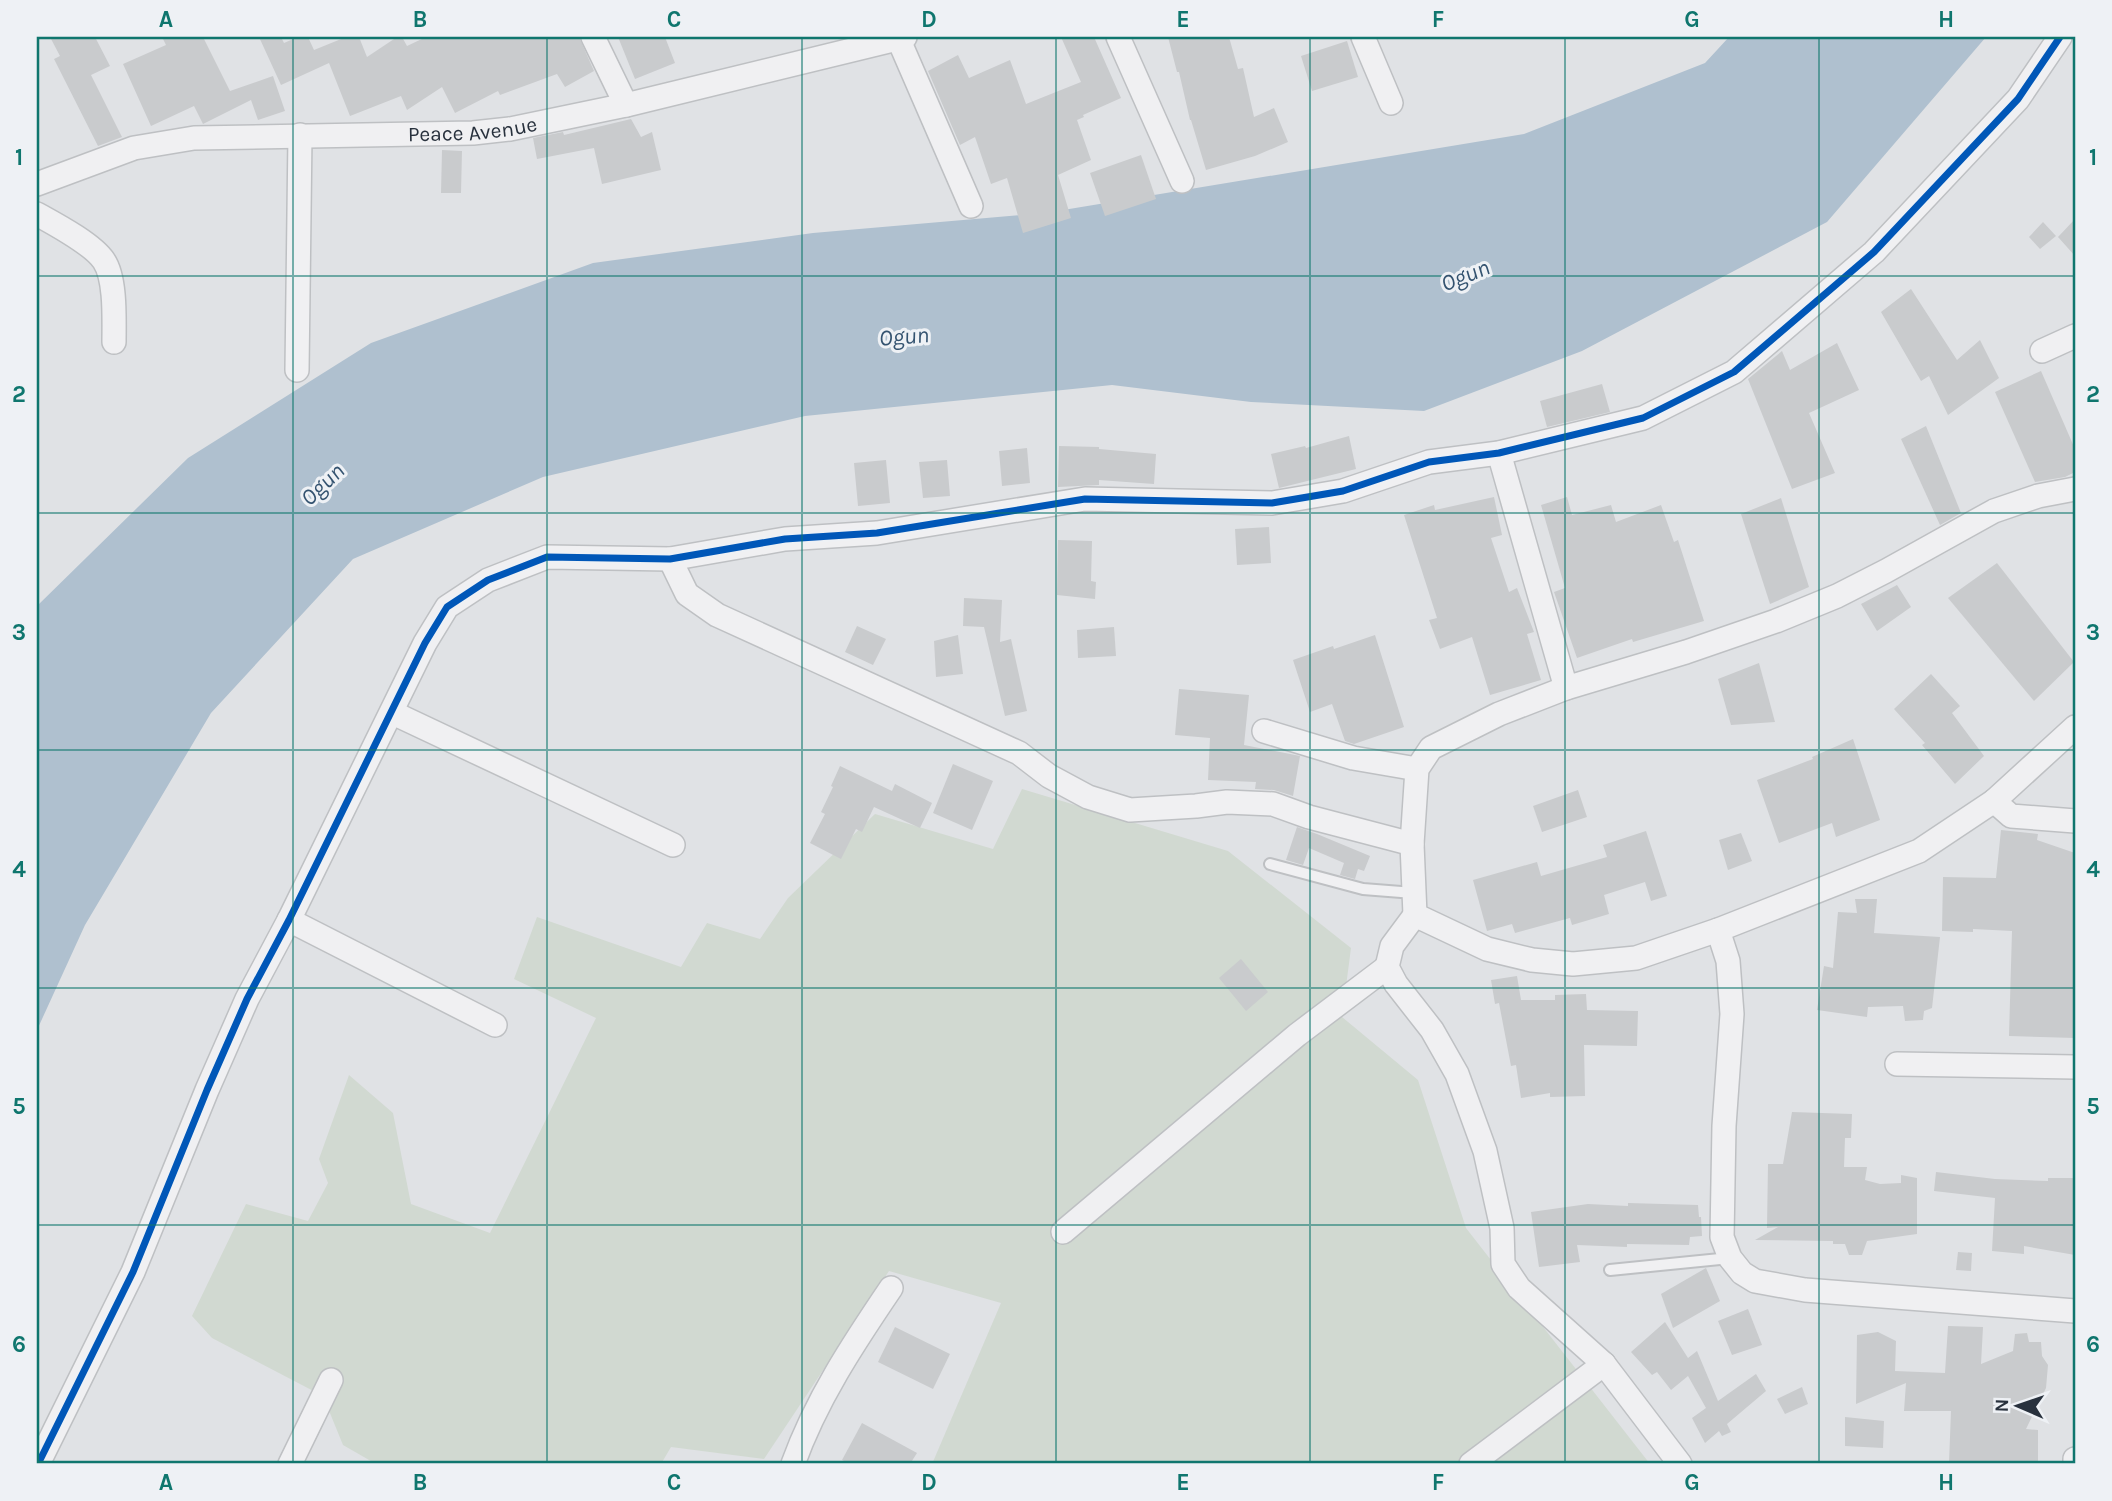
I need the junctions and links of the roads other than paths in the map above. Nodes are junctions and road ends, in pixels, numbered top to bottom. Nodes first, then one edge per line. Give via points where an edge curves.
1 (593, 37) edge
2 (1118, 37) edge
3 (1363, 37) edge
4 (2060, 37) edge
5 (902, 38) edge
6 (874, 41) edge
7 (1391, 103) dead end
8 (626, 105) junction
9 (300, 135) junction
10 (1182, 181) dead end
11 (37, 184) edge
12 (971, 206) dead end
13 (37, 214) edge
14 (2075, 336) edge
15 (114, 342) dead end
16 (2042, 351) dead end
17 (297, 370) dead end
18 (1499, 453) junction
19 (2075, 489) edge
20 (670, 559) junction
21 (1566, 688) junction
22 (393, 713) junction
23 (2075, 727) edge
24 (1264, 731) dead end
25 (1418, 769) junction
26 (1994, 801) junction
27 (2075, 821) edge
28 (1412, 844) junction
29 (673, 845) dead end
30 (1270, 864) dead end
31 (1414, 904) junction
32 (289, 920) junction
33 (1718, 930) junction
34 (1387, 967) junction
35 (495, 1025) dead end
36 (1897, 1064) dead end
37 (2075, 1067) edge
38 (1063, 1232) dead end
39 (1730, 1258) junction
40 (1610, 1270) dead end
41 (891, 1288) dead end
42 (2075, 1311) edge
43 (1604, 1364) junction
44 (331, 1380) dead end
45 (38, 1464) edge
46 (290, 1464) edge
47 (793, 1464) edge
48 (1471, 1464) edge
49 (1680, 1464) edge

1 - 8 street
2 - 10 street
3 - 7 street
4 - 18 street via 2018,99 1882,243 1734,372 1643,418
5 - 6 street, Peace Avenue
5 - 12 street
6 - 8 street, Peace Avenue
8 - 9 street, Peace Avenue via 472,133
9 - 11 street, Peace Avenue via 194,138 134,148
9 - 17 street
13 - 15 street via 82,240 104,261 113,289
14 - 16 street
18 - 20 street via 1429,462 1343,491 1272,503 1085,499 877,533 785,539
18 - 21 street
19 - 21 street via 1994,510 1886,571 1776,621
20 - 22 street via 547,557 488,580 447,607
20 - 28 street via 687,594 717,615 1019,753 1088,797 1130,810 1227,802 1273,804
21 - 25 street via 1431,748
22 - 29 street
22 - 32 street
23 - 26 street
24 - 25 street via 1353,758
25 - 28 street
26 - 27 street via 2011,816
26 - 33 street via 1919,851
28 - 31 street
30 - 31 lane
31 - 33 street via 1487,949 1573,964 1636,958
31 - 34 street via 1392,946
32 - 35 street
32 - 45 street via 247,999 133,1272
33 - 39 street via 1728,961 1732,1014 1722,1237
34 - 38 street via 1297,1035
34 - 43 street via 1457,1074 1485,1151 1502,1228 1503,1264 1519,1288
36 - 37 street
39 - 40 lane
39 - 42 street via 1742,1273 1766,1285
41 - 47 street via 843,1359 805,1430
43 - 48 street
43 - 49 street
44 - 46 street

